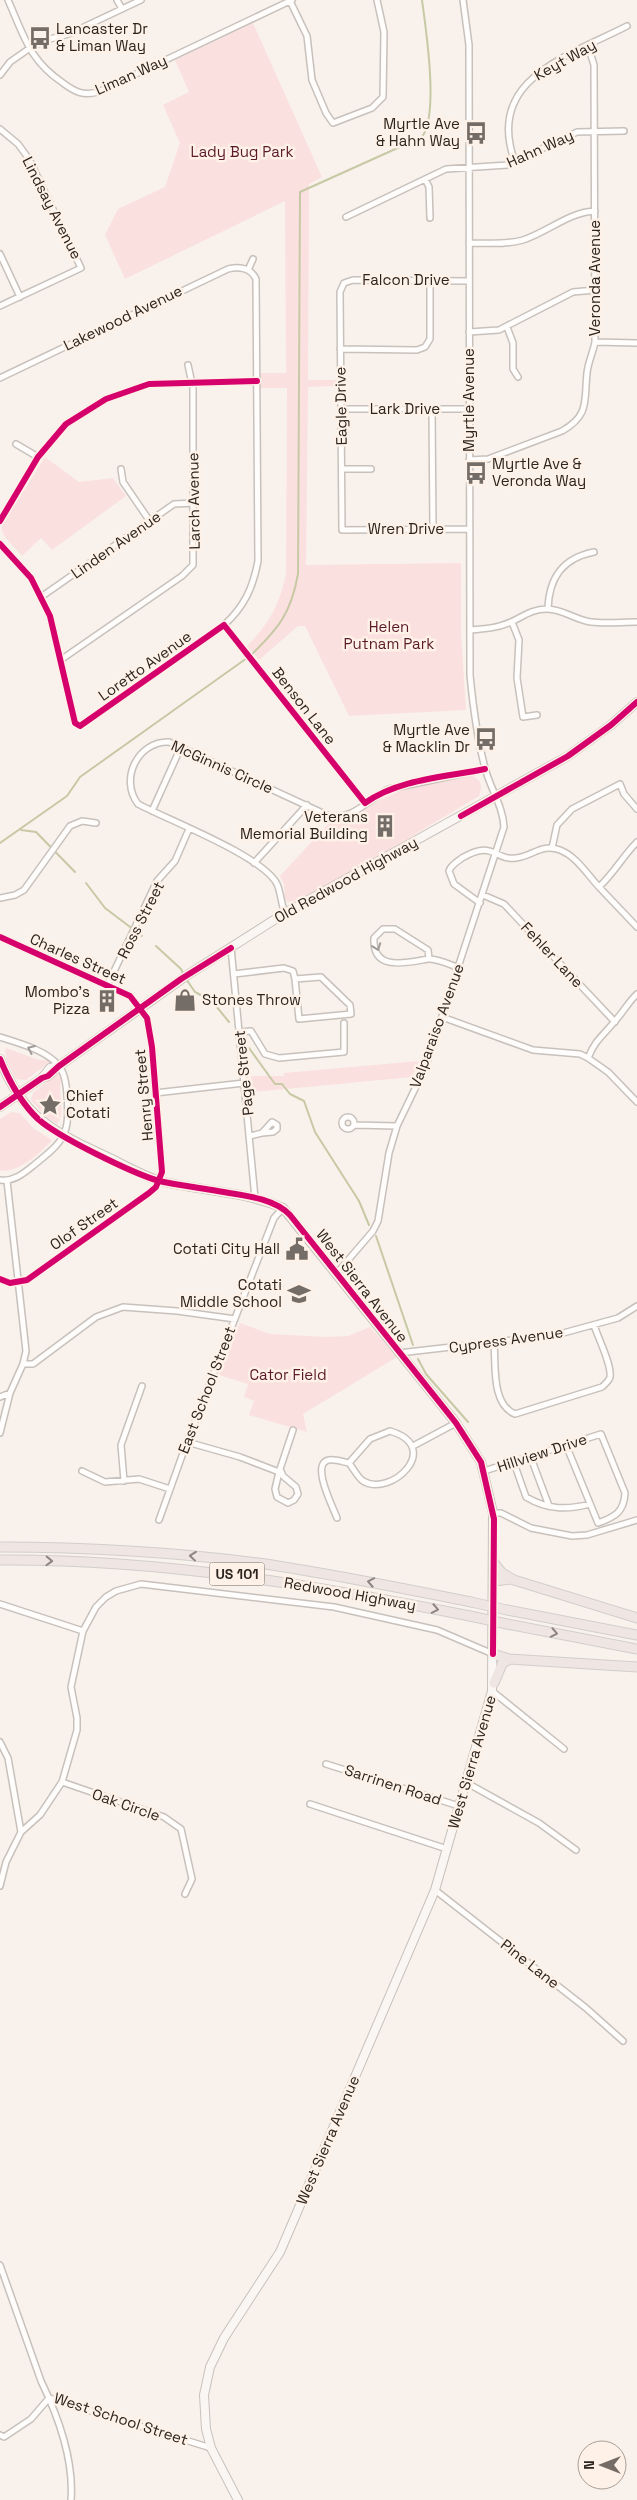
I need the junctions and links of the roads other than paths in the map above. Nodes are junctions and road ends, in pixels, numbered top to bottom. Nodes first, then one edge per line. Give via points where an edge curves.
1 (8, 0) edge
2 (117, 0) edge
3 (142, 0) edge
4 (291, 0) edge
5 (377, 0) edge
6 (463, 0) edge
7 (122, 9) junction
8 (627, 26) dead end
9 (588, 46) junction
10 (30, 48) junction
11 (0, 75) edge
12 (0, 129) edge
13 (594, 131) junction
14 (624, 131) dead end
15 (515, 162) junction
16 (469, 167) junction
17 (426, 179) junction
18 (595, 212) junction
19 (346, 217) dead end
20 (430, 218) dead end
21 (469, 243) junction
22 (0, 254) edge
23 (253, 259) dead end
24 (248, 270) junction
25 (430, 280) junction
26 (469, 280) junction
27 (344, 282) joint
28 (595, 290) junction
29 (20, 297) junction
30 (0, 306) edge
31 (506, 327) junction
32 (469, 332) junction
33 (595, 342) junction
34 (637, 343) edge
35 (340, 349) junction
36 (188, 365) dead end
37 (518, 377) dead end
38 (0, 378) edge
39 (257, 381) junction
40 (193, 382) junction
41 (342, 409) junction
42 (432, 409) junction
43 (469, 409) junction
44 (16, 444) dead end
45 (38, 457) junction
46 (469, 460) junction
47 (342, 469) junction
48 (371, 469) dead end
49 (121, 470) dead end
50 (194, 503) junction
51 (149, 520) junction
52 (0, 521) edge
53 (433, 529) junction
54 (469, 529) junction
55 (342, 530) joint
56 (0, 544) edge
57 (594, 552) dead end
58 (41, 598) junction
59 (548, 609) junction
60 (512, 622) junction
61 (637, 622) edge
62 (224, 625) junction
63 (470, 630) junction
64 (62, 659) junction
65 (637, 702) edge
66 (537, 715) dead end
67 (181, 747) junction
68 (485, 768) junction
69 (496, 796) junction
70 (365, 803) junction
71 (307, 805) junction
72 (637, 809) edge
73 (152, 812) junction
74 (96, 823) dead end
75 (189, 829) junction
76 (637, 842) edge
77 (552, 848) junction
78 (497, 852) junction
79 (254, 863) junction
80 (599, 886) junction
81 (483, 895) junction
82 (0, 898) edge
83 (480, 903) junction
84 (285, 913) junction
85 (637, 927) edge
86 (0, 937) edge
87 (231, 948) junction
88 (429, 959) junction
89 (459, 968) junction
90 (234, 974) junction
91 (295, 979) junction
92 (107, 986) junction
93 (637, 994) edge
94 (140, 1009) junction
95 (442, 1017) junction
96 (614, 1022) junction
97 (344, 1023) dead end
98 (240, 1032) junction
99 (0, 1037) edge
100 (588, 1058) junction
101 (0, 1059) edge
102 (59, 1066) junction
103 (244, 1083) junction
104 (156, 1093) junction
105 (18, 1095) junction
106 (637, 1102) edge
107 (0, 1107) edge
108 (354, 1126) dead end
109 (397, 1126) junction
110 (262, 1133) dead end
111 (63, 1136) junction
112 (250, 1136) junction
113 (0, 1180) edge
114 (7, 1181) junction
115 (160, 1181) junction
116 (255, 1198) junction
117 (283, 1208) junction
118 (337, 1273) junction
119 (0, 1279) edge
120 (18, 1282) junction
121 (637, 1306) edge
122 (235, 1319) junction
123 (594, 1325) junction
124 (494, 1343) junction
125 (399, 1353) junction
126 (23, 1364) junction
127 (142, 1386) dead end
128 (10, 1393) junction
129 (0, 1397) edge
130 (456, 1423) junction
131 (293, 1430) dead end
132 (0, 1433) edge
133 (187, 1442) junction
134 (566, 1445) junction
135 (413, 1446) junction
136 (532, 1458) junction
137 (349, 1462) junction
138 (514, 1463) junction
139 (82, 1471) dead end
140 (280, 1471) junction
141 (484, 1472) junction
142 (124, 1481) junction
143 (170, 1489) junction
144 (590, 1504) junction
145 (549, 1506) junction
146 (493, 1513) junction
147 (337, 1518) dead end
148 (159, 1520) dead end
149 (637, 1520) edge
150 (0, 1547) edge
151 (0, 1560) edge
152 (494, 1563) junction
153 (514, 1580) junction
154 (494, 1582) junction
155 (0, 1604) edge
156 (637, 1618) edge
157 (84, 1631) junction
158 (637, 1635) edge
159 (637, 1649) edge
160 (493, 1654) junction
161 (509, 1659) junction
162 (637, 1667) edge
163 (493, 1687) junction
164 (0, 1742) edge
165 (564, 1749) dead end
166 (326, 1764) dead end
167 (62, 1782) junction
168 (467, 1783) junction
169 (310, 1804) dead end
170 (460, 1806) junction
171 (21, 1832) junction
172 (447, 1849) junction
173 (576, 1850) dead end
174 (0, 1886) edge
175 (435, 1890) junction
176 (185, 1894) dead end
177 (624, 2041) dead end
178 (0, 2265) edge
179 (49, 2398) junction
180 (0, 2435) edge
181 (211, 2448) junction
182 (71, 2500) edge
183 (238, 2500) edge

1 - 10 street, Liman Way
2 - 7 street
3 - 7 street
4 - 5 street via 307,36 312,80 326,113 334,123 372,108 383,97 384,32
4 - 10 street, Liman Way via 88,95 76,92 45,71
6 - 16 street, Myrtle Avenue via 469,45
7 - 10 street
8 - 9 street, Keyt Way
9 - 13 street, Veronda Avenue via 594,65
9 - 15 street, Keyt Way via 537,73 518,95 510,113 507,136
10 - 11 street via 10,62
12 - 29 street, Lindsay Avenue via 18,144 29,159 81,268
13 - 14 street, Hahn Way
13 - 15 street, Hahn Way via 572,134
13 - 18 street, Veronda Avenue
15 - 16 street, Hahn Way via 499,167
16 - 17 street, Hahn Way via 446,169
16 - 21 street, Myrtle Avenue
17 - 19 street, Hahn Way
17 - 20 street
18 - 21 street via 581,213 513,242
18 - 28 street, Veronda Avenue
21 - 26 street, Myrtle Avenue
22 - 29 street
23 - 24 street
24 - 38 street, Lakewood Avenue via 234,267 212,276
24 - 39 street via 254,274 256,287
25 - 26 street, Falcon Drive
25 - 27 street, Falcon Drive
25 - 35 street via 430,339 425,347 416,350
26 - 32 street, Myrtle Avenue
27 - 35 street, Eagle Drive via 340,292
28 - 31 street via 573,292
28 - 33 street, Veronda Avenue
29 - 30 street
31 - 32 street via 493,332
31 - 37 street via 513,343 513,369
32 - 43 street, Myrtle Avenue
33 - 34 street
33 - 46 street, Veronda Avenue via 588,367 584,408 572,425 493,457
35 - 41 street, Eagle Drive
36 - 40 street, Larch Avenue
39 - 40 street
39 - 62 street, Loretto Avenue via 258,561 254,581 239,611
40 - 45 street via 149,384 106,399 66,424
40 - 50 street, Larch Avenue
41 - 42 street, Lark Drive
41 - 47 street, Eagle Drive
42 - 43 street, Lark Drive
42 - 53 street
43 - 46 street, Myrtle Avenue
44 - 45 street
45 - 52 street
46 - 54 street, Myrtle Avenue
47 - 48 street
47 - 55 street, Eagle Drive
49 - 51 street via 123,482
50 - 51 street, Linden Avenue via 174,504
50 - 64 street, Larch Avenue via 195,559 189,570
51 - 58 street, Linden Avenue
53 - 54 street, Wren Drive
53 - 55 street, Wren Drive
54 - 63 street, Myrtle Avenue
56 - 58 street via 31,578
57 - 59 street via 576,557 560,568 553,580
58 - 64 street via 50,616
59 - 60 street via 519,616
59 - 61 street via 591,622
60 - 63 street
60 - 66 street via 519,640 517,678 523,717
62 - 64 street, Loretto Avenue via 80,726 75,723
62 - 70 street, Benson Lane
63 - 68 street, Myrtle Avenue via 472,698
65 - 69 main road, Old Redwood Highway via 568,756
67 - 71 street, McGinnis Circle
67 - 73 street
67 - 73 street, McGinnis Circle via 170,742 150,745 135,762 130,785 132,797
68 - 69 street, Myrtle Avenue
68 - 70 street via 395,787
69 - 78 street, Valparaiso Avenue via 504,827
69 - 84 main road, Old Redwood Highway
70 - 71 street, McGinnis Circle via 339,818
71 - 79 street
72 - 77 street via 620,784 572,809 556,825
73 - 75 street, McGinnis Circle
74 - 82 street via 82,821 70,826 24,890
75 - 79 street, McGinnis Circle via 233,848
75 - 92 street, Ross Street via 175,861 157,882
76 - 80 street
77 - 78 street via 544,847 516,858
77 - 80 street via 573,859
78 - 81 street, Valparaiso Avenue
78 - 83 street via 475,852 450,868 454,884
79 - 84 street, McGinnis Circle via 277,883
80 - 85 street
81 - 83 street, Valparaiso Avenue
81 - 96 street, Fehler Lane via 504,904
83 - 89 street, Valparaiso Avenue
84 - 87 main road, Old Redwood Highway
86 - 92 street, Charles Street
87 - 90 street, Page Street
87 - 94 main road, Old Redwood Highway
88 -> 88 street via 428,950 396,929 383,929 374,938 378,952 392,964
88 - 89 street
89 - 95 street, Valparaiso Avenue
90 - 91 street via 284,968 293,971
90 - 98 street, Page Street
91 - 91 street via 321,977 350,1006 351,1014 299,1018
92 - 94 street, Charles Street via 130,996
93 - 96 street
94 - 102 main road, Old Redwood Highway
94 - 104 street, Henry Street via 148,1019
95 - 100 street via 533,1050 580,1054
95 - 109 street, Valparaiso Avenue via 425,1068
96 - 100 street via 597,1039
97 - 98 street via 344,1052 279,1058 265,1054 251,1031
98 - 103 street, Page Street
102 -> 99 street via 48,1057
100 - 106 street via 608,1072
101 - 105 main road
102 - 105 main road, Old Redwood Highway via 50,1068
102 - 111 street via 66,1083 69,1121
103 - 104 street
103 - 112 street, Page Street
104 - 115 street, Henry Street via 162,1157
105 - 107 main road, Old Redwood Highway
105 - 111 main road via 40,1120
108 - 109 street
109 - 118 street, Valparaiso Avenue via 389,1153 378,1221
110 - 112 street
111 - 114 street via 55,1149 21,1175
111 - 115 main road
112 - 116 street, Page Street
113 - 114 street
114 - 120 street
115 - 116 main road
115 - 120 street, Olof Street via 149,1194 27,1280
116 - 117 main road
117 - 118 main road, West Sierra Avenue
117 - 122 street, East School Street via 274,1218
118 - 125 main road, West Sierra Avenue
119 - 120 street
120 - 126 street via 26,1351
121 - 123 street, Cypress Avenue via 618,1318
122 - 126 street via 123,1307 96,1317 32,1364
122 - 133 street, East School Street
123 - 124 street, Cypress Avenue via 538,1339
123 - 124 street via 609,1369 608,1382 602,1387 515,1414 501,1402
124 - 125 street, Cypress Avenue
125 - 130 main road, West Sierra Avenue
126 - 128 street
127 - 142 street via 121,1445
128 - 129 street
128 - 132 street
130 - 135 street
130 - 141 main road, West Sierra Avenue via 477,1453
131 - 140 street
133 - 140 street
133 - 143 street, East School Street
134 - 136 street, Hillview Drive
134 - 144 street
134 - 144 street, Hillview Drive via 600,1434 625,1493 620,1513 598,1523
135 - 137 street via 400,1434 390,1431 370,1439
135 - 137 street via 415,1454 409,1467 387,1484 362,1481
136 - 138 street, Hillview Drive
136 - 145 street
137 - 147 street via 332,1459 326,1460 322,1466 321,1475
138 - 141 street, Hillview Drive
138 - 145 street via 526,1498
139 - 142 street via 105,1482
140 - 140 street via 277,1497 288,1503 298,1494 296,1486
141 - 146 main road, West Sierra Avenue
142 - 143 street via 139,1479
143 - 148 street, East School Street
144 - 145 street via 569,1510
146 - 149 street via 501,1513 531,1528 572,1536
146 - 152 main road, West Sierra Avenue
158 -> 150 highway, Redwood Highway / US 101, bridge via 331,1574 220,1558 114,1549
151 -> 159 highway, Redwood Highway / US 101, bridge via 110,1563 226,1573 328,1588
152 - 153 highway
152 - 154 main road, West Sierra Avenue
153 - 154 highway
153 - 156 highway
154 - 160 main road, West Sierra Avenue
155 - 157 street
157 - 160 street via 96,1607 106,1598 116,1591 141,1584 334,1607 437,1630
157 - 167 street via 71,1688 77,1730
160 - 161 highway
160 - 163 main road, West Sierra Avenue
161 - 162 highway
161 - 163 highway via 502,1664
163 - 165 street
163 - 168 main road, West Sierra Avenue
164 - 171 street via 8,1758
166 - 170 street, Sarrinen Road
167 - 171 street via 44,1810
167 - 176 street, Oak Circle via 164,1817 181,1829 192,1878
168 - 170 main road, West Sierra Avenue
168 - 173 street via 539,1823
169 - 172 street
170 - 172 main road, West Sierra Avenue
171 - 174 street via 6,1862
172 - 175 main road, West Sierra Avenue
175 - 177 street, Pine Lane
175 - 181 main road, West Sierra Avenue via 280,2252 224,2338 210,2366 204,2395
178 - 179 street, West School Street
179 - 180 street via 31,2419 4,2437
179 - 181 street, West School Street
179 - 182 street via 64,2444 72,2485
181 - 183 main road, West Sierra Avenue

